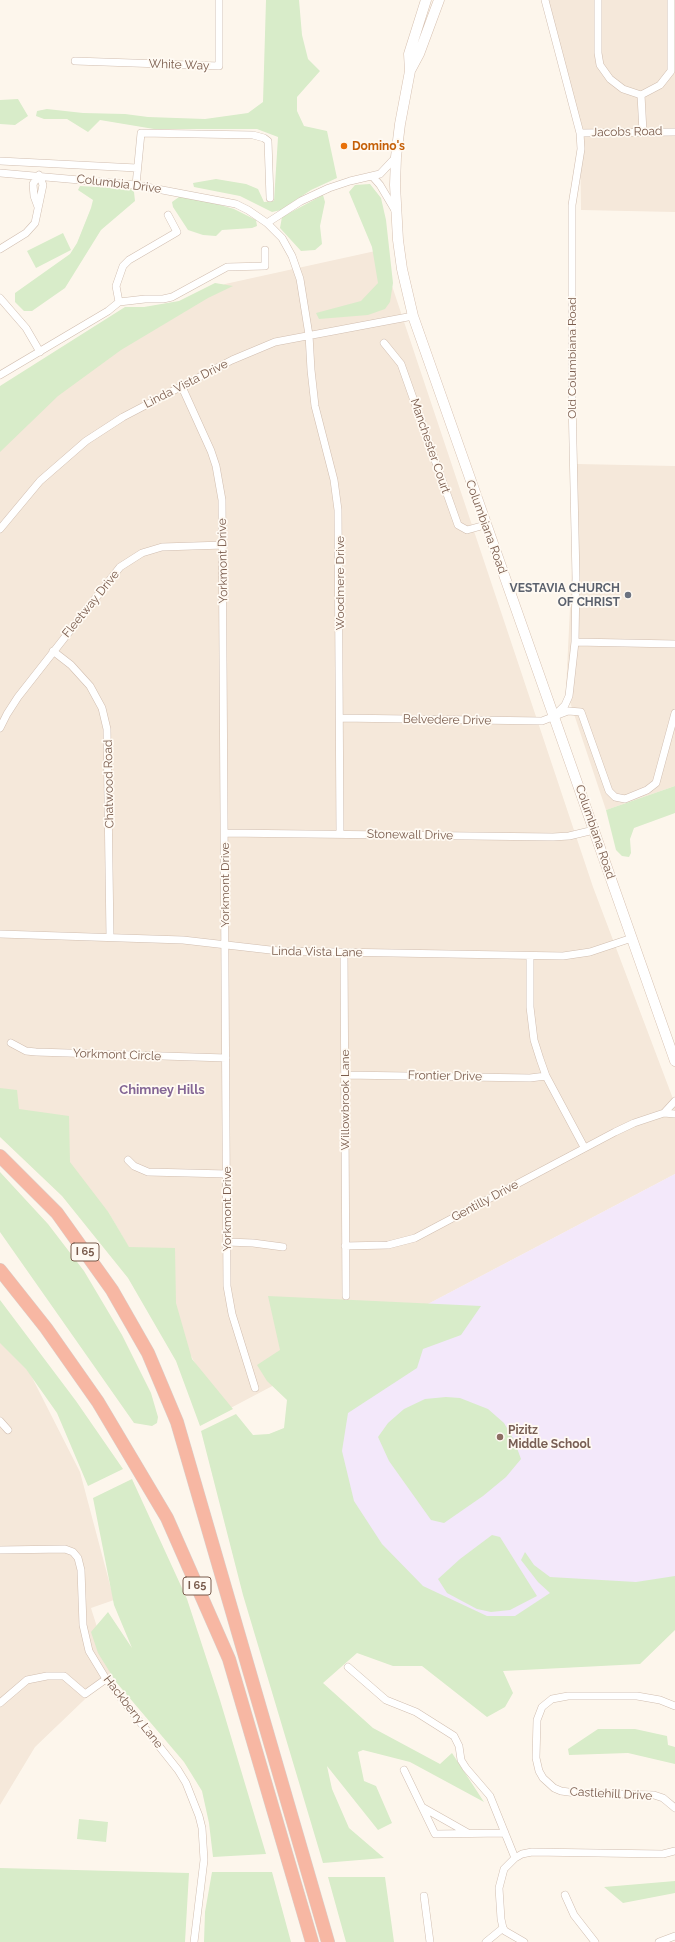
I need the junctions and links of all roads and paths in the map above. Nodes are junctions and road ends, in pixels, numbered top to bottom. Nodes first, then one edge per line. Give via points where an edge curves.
1 (219, 0) edge
2 (426, 0) edge
3 (439, 0) edge
4 (545, 0) edge
5 (598, 0) edge
6 (670, 0) edge
7 (74, 61) dead end
8 (410, 71) junction
9 (642, 94) junction
10 (643, 132) junction
11 (675, 132) edge
12 (580, 133) junction
13 (396, 157) junction
14 (0, 161) edge
15 (137, 168) junction
16 (0, 173) edge
17 (39, 175) junction
18 (372, 177) junction
19 (136, 185) junction
20 (270, 198) dead end
21 (396, 212) junction
22 (168, 215) dead end
23 (267, 223) junction
24 (0, 249) edge
25 (265, 250) dead end
26 (0, 298) edge
27 (119, 302) junction
28 (413, 316) junction
29 (309, 335) junction
30 (384, 343) dead end
31 (40, 352) junction
32 (0, 375) edge
33 (182, 387) junction
34 (485, 525) junction
35 (0, 529) edge
36 (224, 545) junction
37 (575, 642) junction
38 (675, 644) edge
39 (53, 651) junction
40 (675, 713) edge
41 (554, 716) junction
42 (340, 718) junction
43 (0, 728) edge
44 (594, 830) junction
45 (225, 832) junction
46 (340, 834) junction
47 (0, 934) edge
48 (110, 937) junction
49 (632, 938) junction
50 (225, 945) junction
51 (344, 953) junction
52 (530, 956) junction
53 (11, 1043) dead end
54 (226, 1058) junction
55 (675, 1061) edge
56 (345, 1075) junction
57 (546, 1076) junction
58 (675, 1101) edge
59 (664, 1113) junction
60 (675, 1114) edge
61 (584, 1147) junction
62 (0, 1156) edge
63 (128, 1160) dead end
64 (227, 1174) junction
65 (227, 1242) junction
66 (345, 1246) junction
67 (283, 1247) dead end
68 (0, 1270) edge
69 (346, 1296) dead end
70 (255, 1388) dead end
71 (0, 1421) edge
72 (8, 1430) dead end
73 (0, 1550) edge
74 (348, 1667) dead end
75 (106, 1679) junction
76 (0, 1703) edge
77 (675, 1706) edge
78 (404, 1770) dead end
79 (421, 1807) junction
80 (675, 1808) edge
81 (505, 1833) junction
82 (470, 1834) junction
83 (675, 1851) edge
84 (515, 1858) junction
85 (565, 1895) dead end
86 (424, 1896) dead end
87 (502, 1928) junction
88 (675, 1936) edge
89 (194, 1942) edge
90 (312, 1942) edge
91 (328, 1942) edge
92 (430, 1942) edge
93 (486, 1942) edge
94 (524, 1942) edge
95 (595, 1942) edge
96 (659, 1942) edge

1 - 7 street, White Way via 218,66
2 - 8 main road, Columbiana Road via 409,54
3 - 8 main road, Columbiana Road
4 - 12 street, Old Columbiana Road
5 - 9 street via 600,65 610,79 623,88
6 - 9 street via 671,71 660,85
8 - 13 main road, Columbiana Road
9 - 10 street
10 - 11 street, Jacobs Road
10 - 12 street, Jacobs Road
12 - 37 street, Old Columbiana Road via 581,149 572,205
13 - 18 street via 380,174
13 - 21 main road, Columbiana Road
14 - 15 street
15 - 19 street
15 - 20 street via 141,133 259,136 268,141
16 - 17 street, Columbia Drive
17 - 19 street, Columbia Drive
17 - 24 street via 33,184 38,207 37,217 31,228
18 - 21 street via 380,184
18 - 23 street via 330,188
19 - 23 street, Columbia Drive via 236,204
21 - 28 main road, Columbiana Road via 402,269
22 - 27 street via 177,232 123,266 116,286
23 - 29 street, Woodmere Drive via 282,238 296,265
25 - 27 street via 265,266 227,267 163,299
26 - 31 street via 26,328
27 - 31 street
28 - 29 street, Linda Vista Drive
28 - 34 main road, Columbiana Road
29 - 33 street, Linda Vista Drive via 262,347
29 - 42 street, Woodmere Drive via 315,406 334,480 338,510
30 - 34 street, Manchester Court via 401,364 458,524 466,530
31 - 32 street
33 - 35 street, Linda Vista Drive via 123,417 81,445 40,482
33 - 36 street, Yorkmont Drive via 205,434 216,466 222,500
34 - 41 main road, Columbiana Road
36 - 39 street, Fleetway Drive via 162,547 134,557 116,573
36 - 45 street, Yorkmont Drive
37 - 38 street
37 - 41 street, Old Columbiana Road via 569,696 565,705
39 - 43 street, Fleetway Drive via 12,705
39 - 48 street, Chatwood Road via 71,665 90,686 102,708 108,729
40 - 41 street, Belvedere Drive via 656,783 647,790 625,799 615,797 609,791 581,712 568,711
41 - 42 street, Belvedere Drive via 542,721 517,722
41 - 44 main road, Columbiana Road
42 - 46 street, Woodmere Drive
44 - 46 street, Stonewall Drive via 553,837
44 - 49 main road, Columbiana Road
45 - 46 street, Stonewall Drive
45 - 50 street, Yorkmont Drive
47 - 48 street, Linda Vista Lane
48 - 50 street, Linda Vista Lane
49 - 52 street, Linda Vista Lane via 580,955
49 - 55 main road, Columbiana Road
50 - 51 street, Linda Vista Lane via 270,951
50 - 54 street, Yorkmont Drive
51 - 52 street, Linda Vista Lane
51 - 56 street, Willowbrook Lane
52 - 57 street via 534,1040
53 - 54 street, Yorkmont Circle via 26,1051 36,1052
54 - 64 street, Yorkmont Drive
56 - 57 street, Frontier Drive via 530,1078
56 - 66 street, Willowbrook Lane
57 - 61 street
58 - 59 street, Gentilly Drive
59 - 60 street, Gentilly Drive
59 - 61 street, Gentilly Drive via 634,1123
61 - 66 street, Gentilly Drive via 415,1238 388,1245
62 - 91 highway, I 65 via 57,1213 112,1290 148,1353 174,1415
63 - 64 street via 134,1166 148,1172
64 - 65 street, Yorkmont Drive
65 - 67 street
65 - 70 street, Yorkmont Drive via 229,1304
66 - 69 street
68 - 90 highway, I 65 via 46,1328 98,1402 167,1518 229,1659
71 - 72 street
73 - 75 street, Hackberry Lane via 59,1549 70,1550 76,1554 81,1566 82,1614 86,1642 93,1660
74 - 81 street via 386,1700 416,1712 454,1736 461,1760 490,1796
75 - 76 street via 85,1694 64,1676 27,1680
75 - 89 street, Hackberry Lane via 168,1757 186,1784 195,1804 202,1828 204,1860
77 - 80 street, Castlehill Drive via 660,1700 636,1696 568,1696 552,1699 542,1707 537,1720 536,1758 543,1778 561,1791 654,1795 663,1798
78 - 79 street
79 - 82 street
79 - 82 street via 435,1834
81 - 82 street
81 - 84 street
83 - 84 street via 663,1854 532,1852
84 - 87 street via 504,1869 500,1888
85 - 95 street via 574,1915
86 - 92 street
87 - 93 street
87 - 94 street
88 - 96 street

